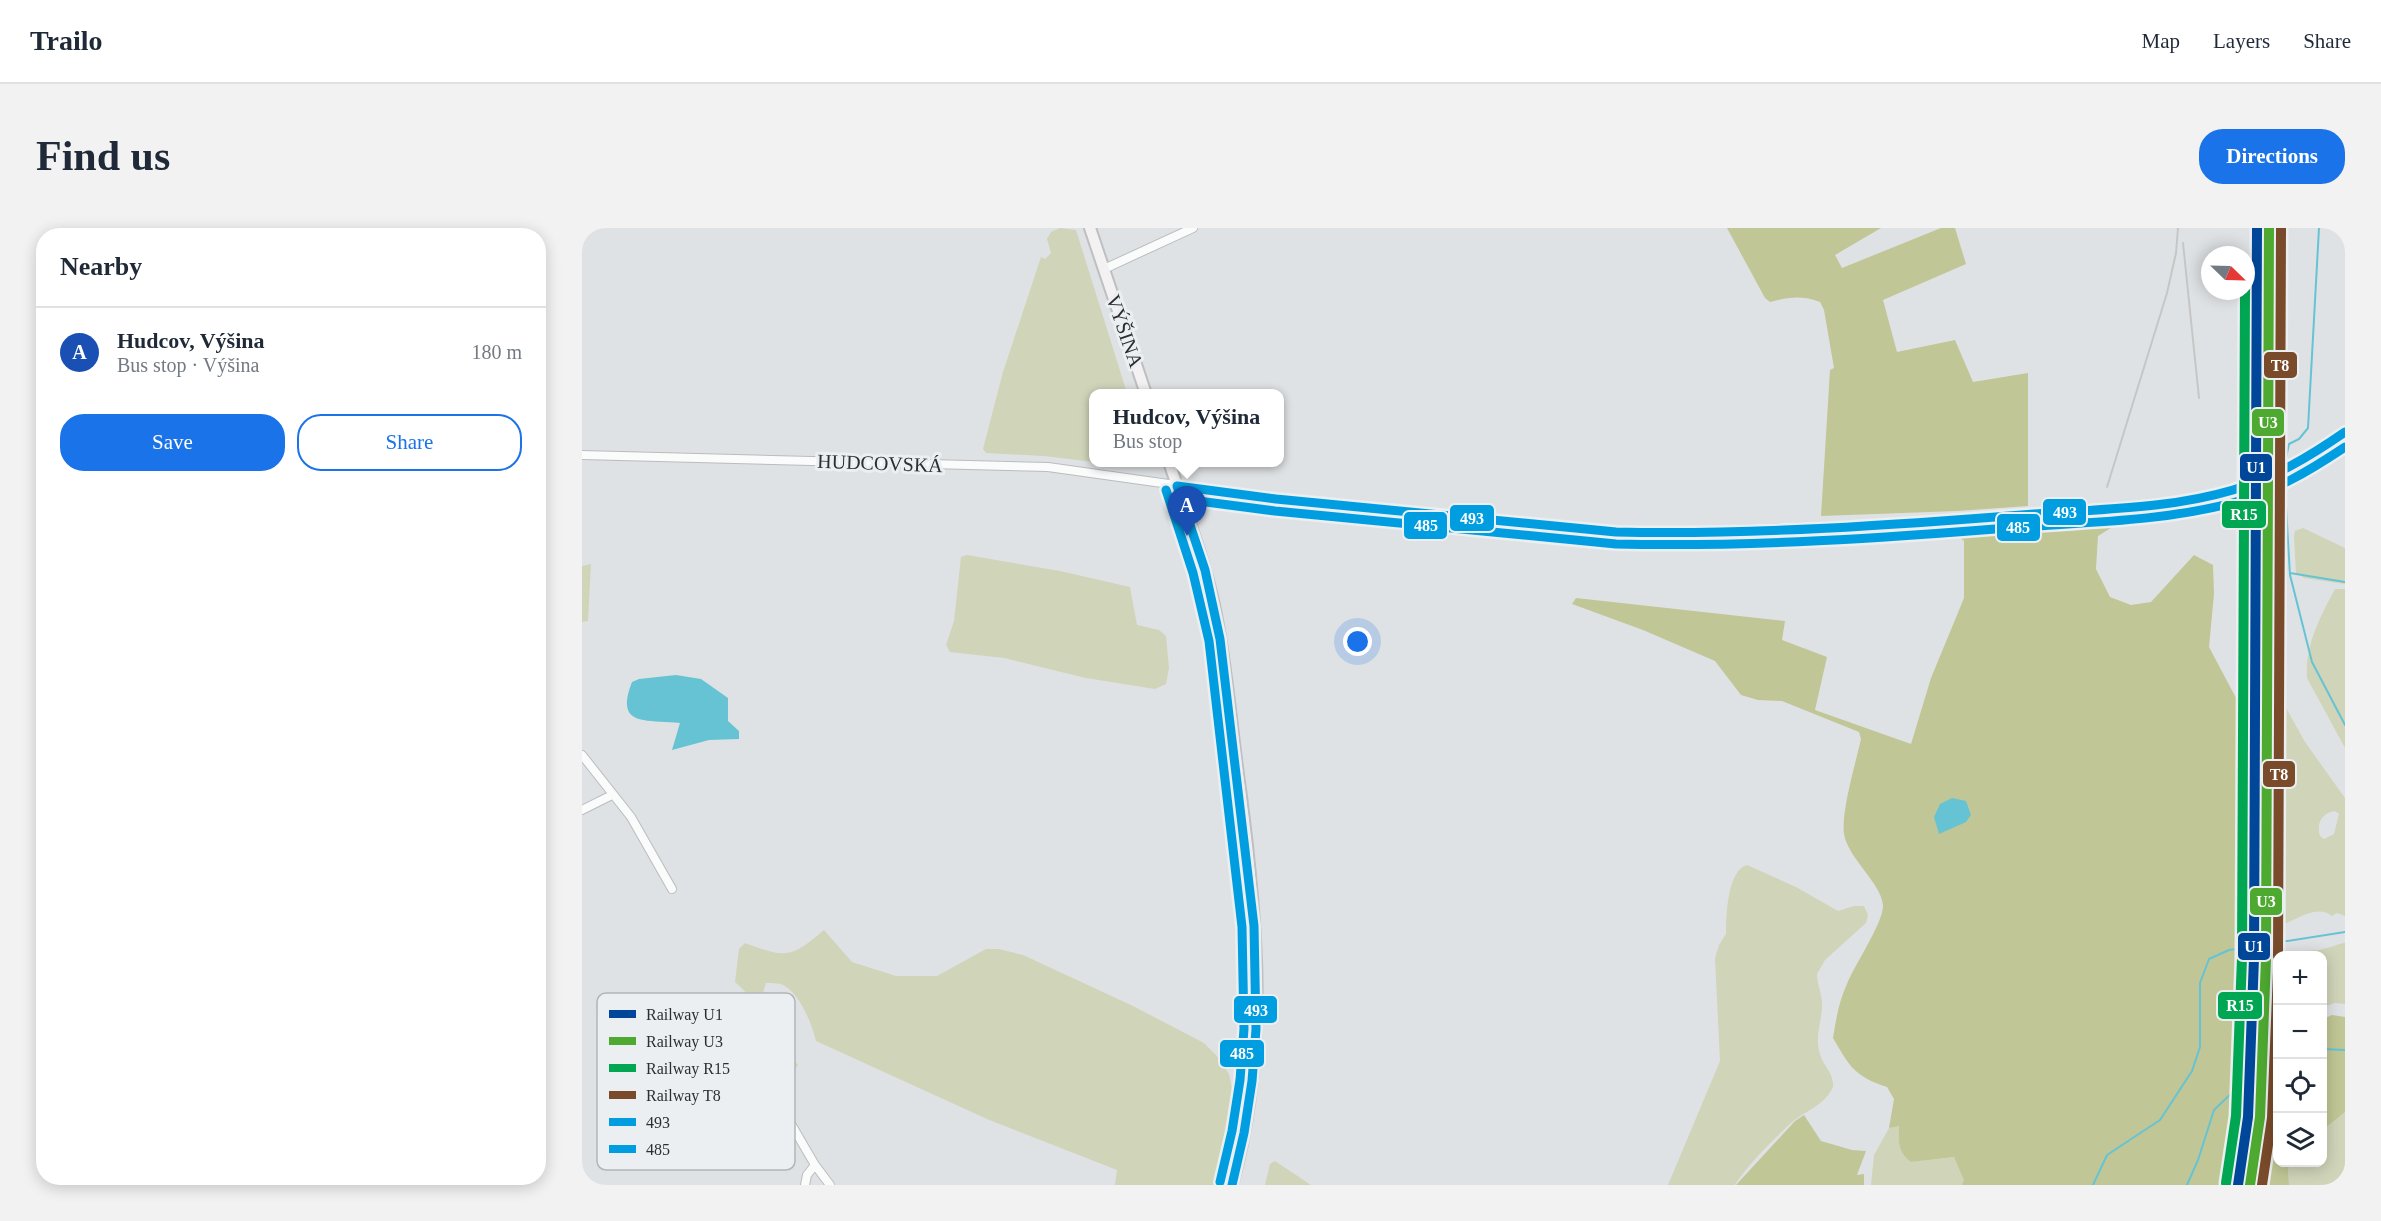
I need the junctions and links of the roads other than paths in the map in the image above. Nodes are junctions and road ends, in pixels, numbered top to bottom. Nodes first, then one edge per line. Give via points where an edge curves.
1 (1090, 228) edge
2 (1193, 228) edge
3 (1104, 269) junction
4 (1145, 389) edge
5 (2345, 432) edge
6 (582, 455) edge
7 (1171, 467) edge
8 (1177, 486) junction
9 (582, 755) edge
10 (612, 795) junction
11 (582, 810) edge
12 (672, 889) dead end
13 (795, 1131) edge
14 (815, 1165) junction
15 (805, 1185) edge
16 (830, 1185) edge
17 (1232, 1185) edge

1 - 3 main road, VÝŠINA
2 - 3 street
3 - 4 main road, VÝŠINA
5 - 8 street, HUDCOVSKÁ via 2291,467 2211,496 2163,504 1968,520 1616,532
6 - 8 street, HUDCOVSKÁ via 1048,467
7 - 8 main road
8 - 17 main road via 1218,624 1246,835 1258,975 1253,1061
9 - 10 street
10 - 11 street
10 - 12 street via 631,817
13 - 14 street
14 - 15 street
14 - 16 street

